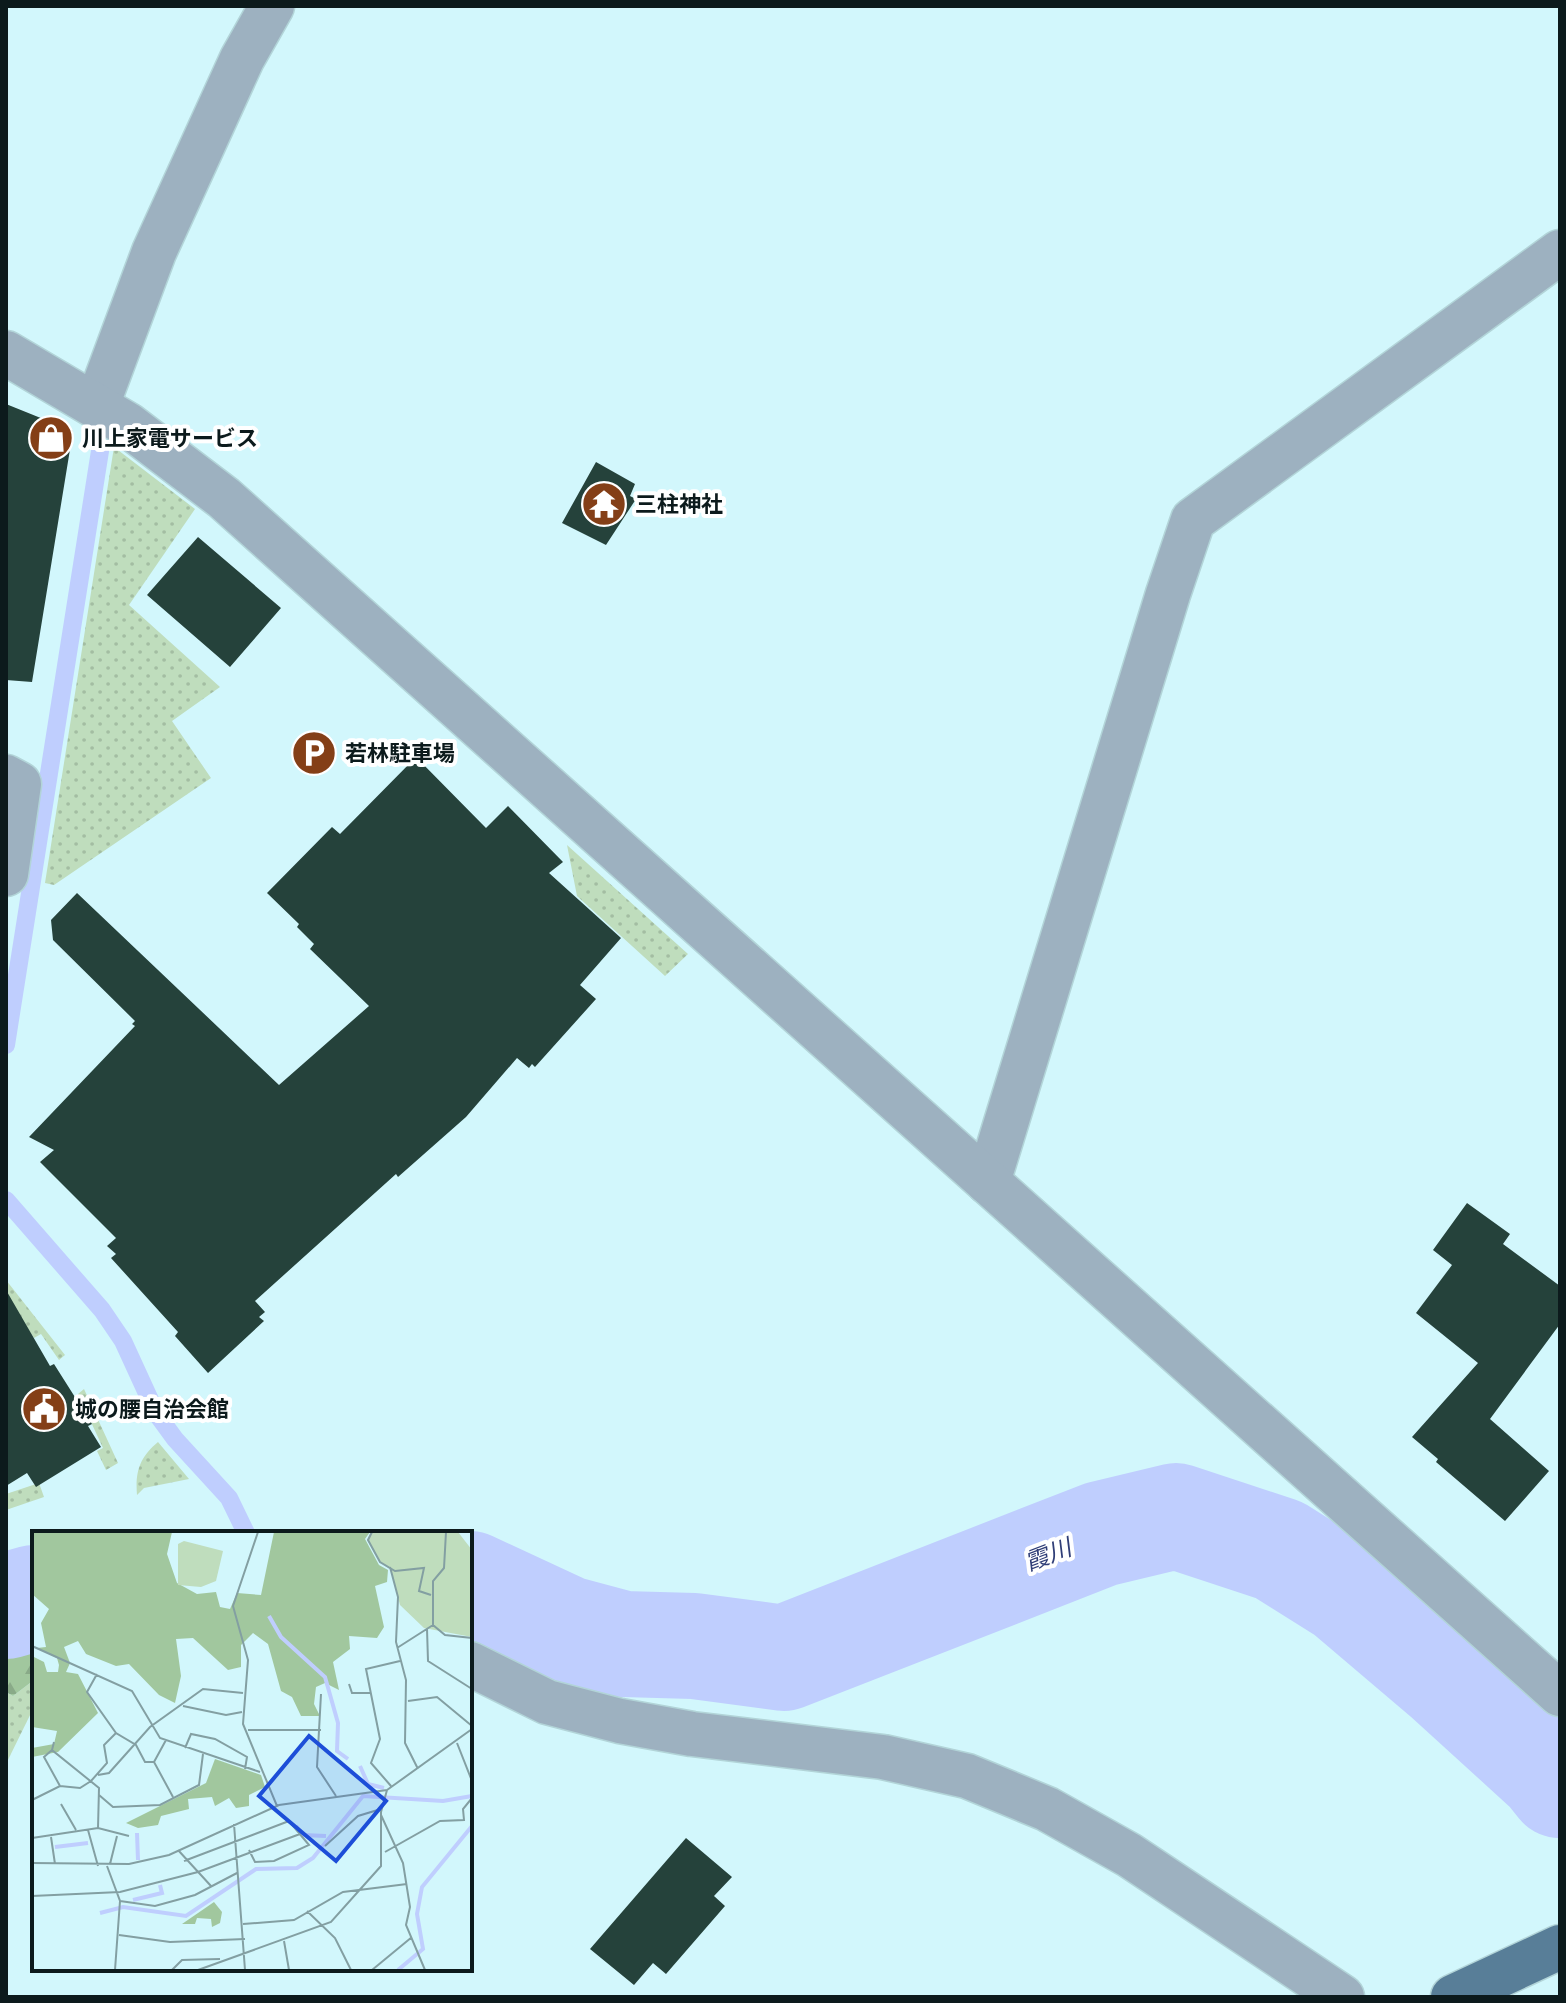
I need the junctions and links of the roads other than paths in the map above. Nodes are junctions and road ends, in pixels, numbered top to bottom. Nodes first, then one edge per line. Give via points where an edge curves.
1 (272, 6) edge
2 (1560, 252) edge
3 (6, 353) edge
4 (97, 405) junction
5 (6, 777) edge
6 (6, 874) edge
7 (988, 1182) junction
8 (472, 1665) edge
9 (1560, 1694) edge
10 (1560, 1947) edge
11 (1342, 1997) edge
12 (1453, 1997) edge

1 - 4 street via 242,59 154,252
2 - 7 street via 1193,520
3 - 4 street
4 - 7 street via 224,498
5 - 6 street via 19,784
7 - 9 street
8 - 11 street via 547,1702 620,1721 883,1757 967,1776 1047,1809 1129,1855
10 - 12 main road

